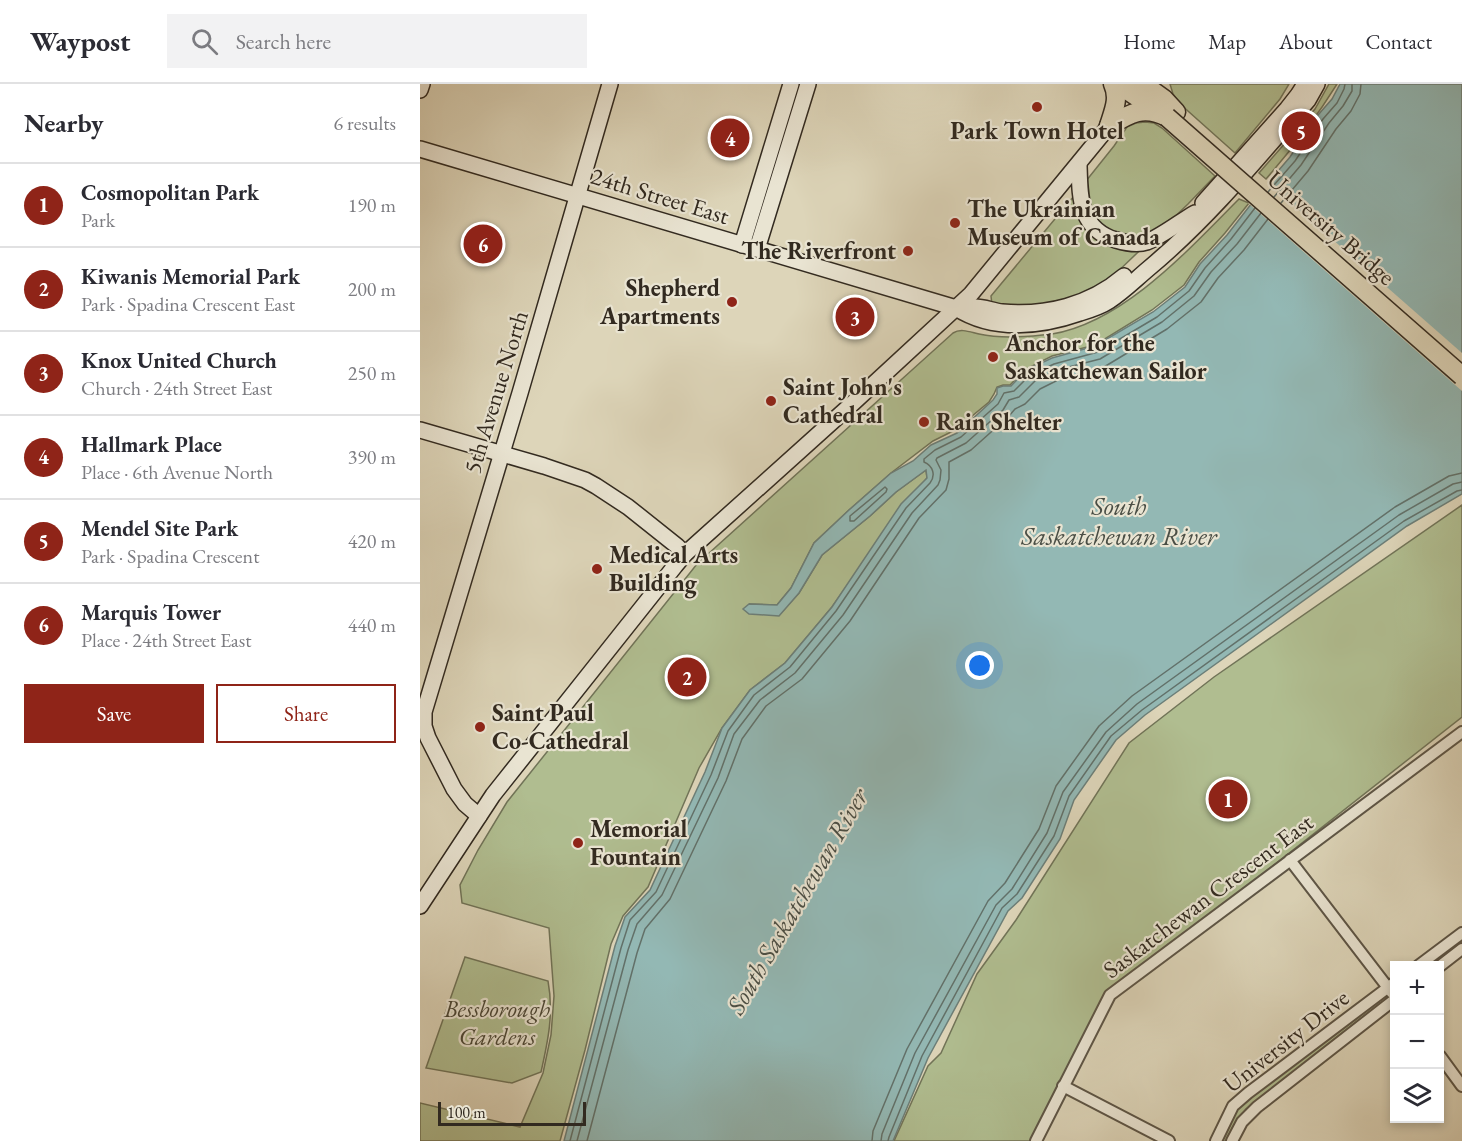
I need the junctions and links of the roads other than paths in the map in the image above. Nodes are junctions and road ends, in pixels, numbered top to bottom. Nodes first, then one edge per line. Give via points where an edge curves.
1 (422, 84) edge
2 (610, 84) edge
3 (791, 84) edge
4 (807, 84) edge
5 (1116, 84) edge
6 (1143, 84) edge
7 (1317, 84) edge
8 (1301, 88) edge
9 (420, 90) edge
10 (1166, 103) edge
11 (1109, 126) junction
12 (420, 148) edge
13 (1079, 165) junction
14 (578, 195) junction
15 (1195, 213) junction
16 (742, 244) junction
17 (757, 249) junction
18 (956, 308) junction
19 (1462, 363) edge
20 (1462, 376) edge
21 (420, 430) edge
22 (501, 455) junction
23 (686, 554) junction
24 (422, 711) edge
25 (1462, 732) edge
26 (479, 816) junction
27 (1290, 860) junction
28 (420, 906) edge
29 (1462, 933) edge
30 (1462, 949) edge
31 (1425, 961) edge
32 (1444, 963) edge
33 (1390, 988) edge
34 (1390, 994) edge
35 (1390, 995) edge
36 (1444, 1061) edge
37 (1063, 1086) junction
38 (1462, 1086) edge
39 (1036, 1141) edge
40 (1169, 1141) edge
41 (1216, 1141) edge
42 (1232, 1141) edge

1 - 9 street
2 - 14 street, 5th Avenue North
3 - 16 street
4 - 17 street
5 - 10 main road
5 - 11 main road via 1117,97
6 - 10 main road
7 - 18 street via 1308,100 1221,200 1112,299 1073,315 1024,325 1000,324 969,316
8 - 15 street
10 - 11 main road via 1156,112 1136,112
10 - 19 main road, University Bridge
10 - 20 main road, University Bridge, bridge
11 - 13 street
12 - 14 street, 24th Street East
13 - 15 street via 1080,199 1091,224 1104,237 1127,244 1146,242
13 - 18 street
14 - 16 street, 24th Street East
14 - 22 street, 5th Avenue North
15 - 18 street via 1113,286 1079,303 1041,313
16 - 17 street, 24th Street East
17 - 18 street, 24th Street East
18 - 23 street
21 - 22 street
22 - 23 street via 585,480 628,507
22 - 24 street, 5th Avenue North
23 - 26 street
24 - 26 street via 428,738 454,789
25 - 27 street, Saskatchewan Crescent East
26 - 28 street
27 - 33 street
27 - 37 street, Saskatchewan Crescent East via 1110,995
29 - 31 street
30 - 32 street
34 - 41 street, University Drive via 1233,1106
35 - 42 street, University Drive via 1257,1107 1242,1122
36 - 38 street
37 - 39 street, Saskatchewan Crescent East
37 - 40 street

